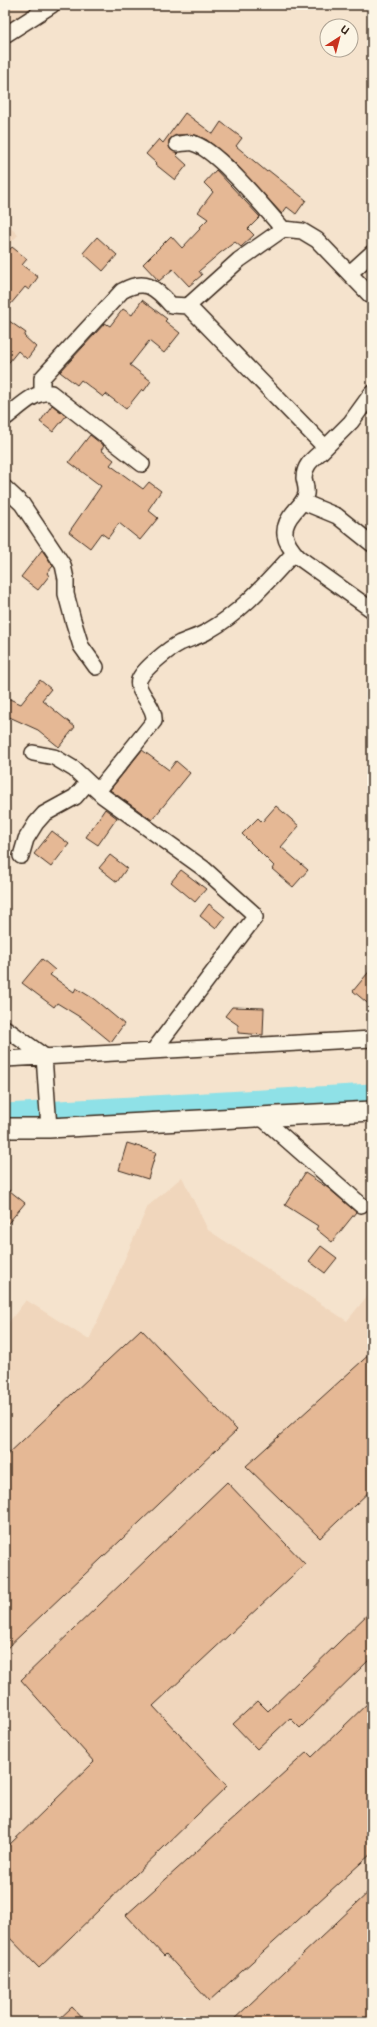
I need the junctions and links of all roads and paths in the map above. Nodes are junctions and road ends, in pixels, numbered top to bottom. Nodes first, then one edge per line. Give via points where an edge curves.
1 (52, 5) edge
2 (5, 35) edge
3 (177, 144) dead end
4 (284, 229) junction
5 (372, 253) edge
6 (350, 273) junction
7 (372, 297) edge
8 (188, 306) junction
9 (42, 392) junction
10 (372, 393) edge
11 (5, 418) edge
12 (322, 451) junction
13 (142, 464) dead end
14 (5, 488) edge
15 (303, 502) junction
16 (372, 544) edge
17 (294, 553) junction
18 (372, 610) edge
19 (96, 667) dead end
20 (33, 753) dead end
21 (93, 787) junction
22 (21, 856) dead end
23 (5, 1028) edge
24 (372, 1039) edge
25 (154, 1050) junction
26 (44, 1056) junction
27 (5, 1059) edge
28 (372, 1111) edge
29 (261, 1117) junction
30 (49, 1123) junction
31 (5, 1128) edge
32 (361, 1205) dead end

1 - 2 street
3 - 4 street via 192,143 207,150
4 - 6 street via 302,230 317,240
4 - 8 street via 239,260
5 - 6 street
6 - 7 street
8 - 9 street via 171,305 160,292 148,286 134,284 122,291 42,378
8 - 12 street via 322,444
9 - 11 street
9 - 13 street via 51,393 68,405
10 - 12 street via 351,422
12 - 15 street via 306,468 306,492
14 - 19 street via 22,504 63,565 66,594 73,620 82,646
15 - 16 street via 337,516
15 - 17 street via 286,524 284,534
17 - 18 street
17 - 21 street via 250,601 208,632 178,644 158,658 140,677 140,690 149,702 155,716 154,721
20 - 21 street via 54,757
21 - 22 street via 44,814 26,839
21 - 25 street via 203,868 255,917
23 - 26 street
24 - 25 street
25 - 26 street
26 - 27 street
26 - 30 street
28 - 29 street
29 - 30 street
29 - 32 street
30 - 31 street

